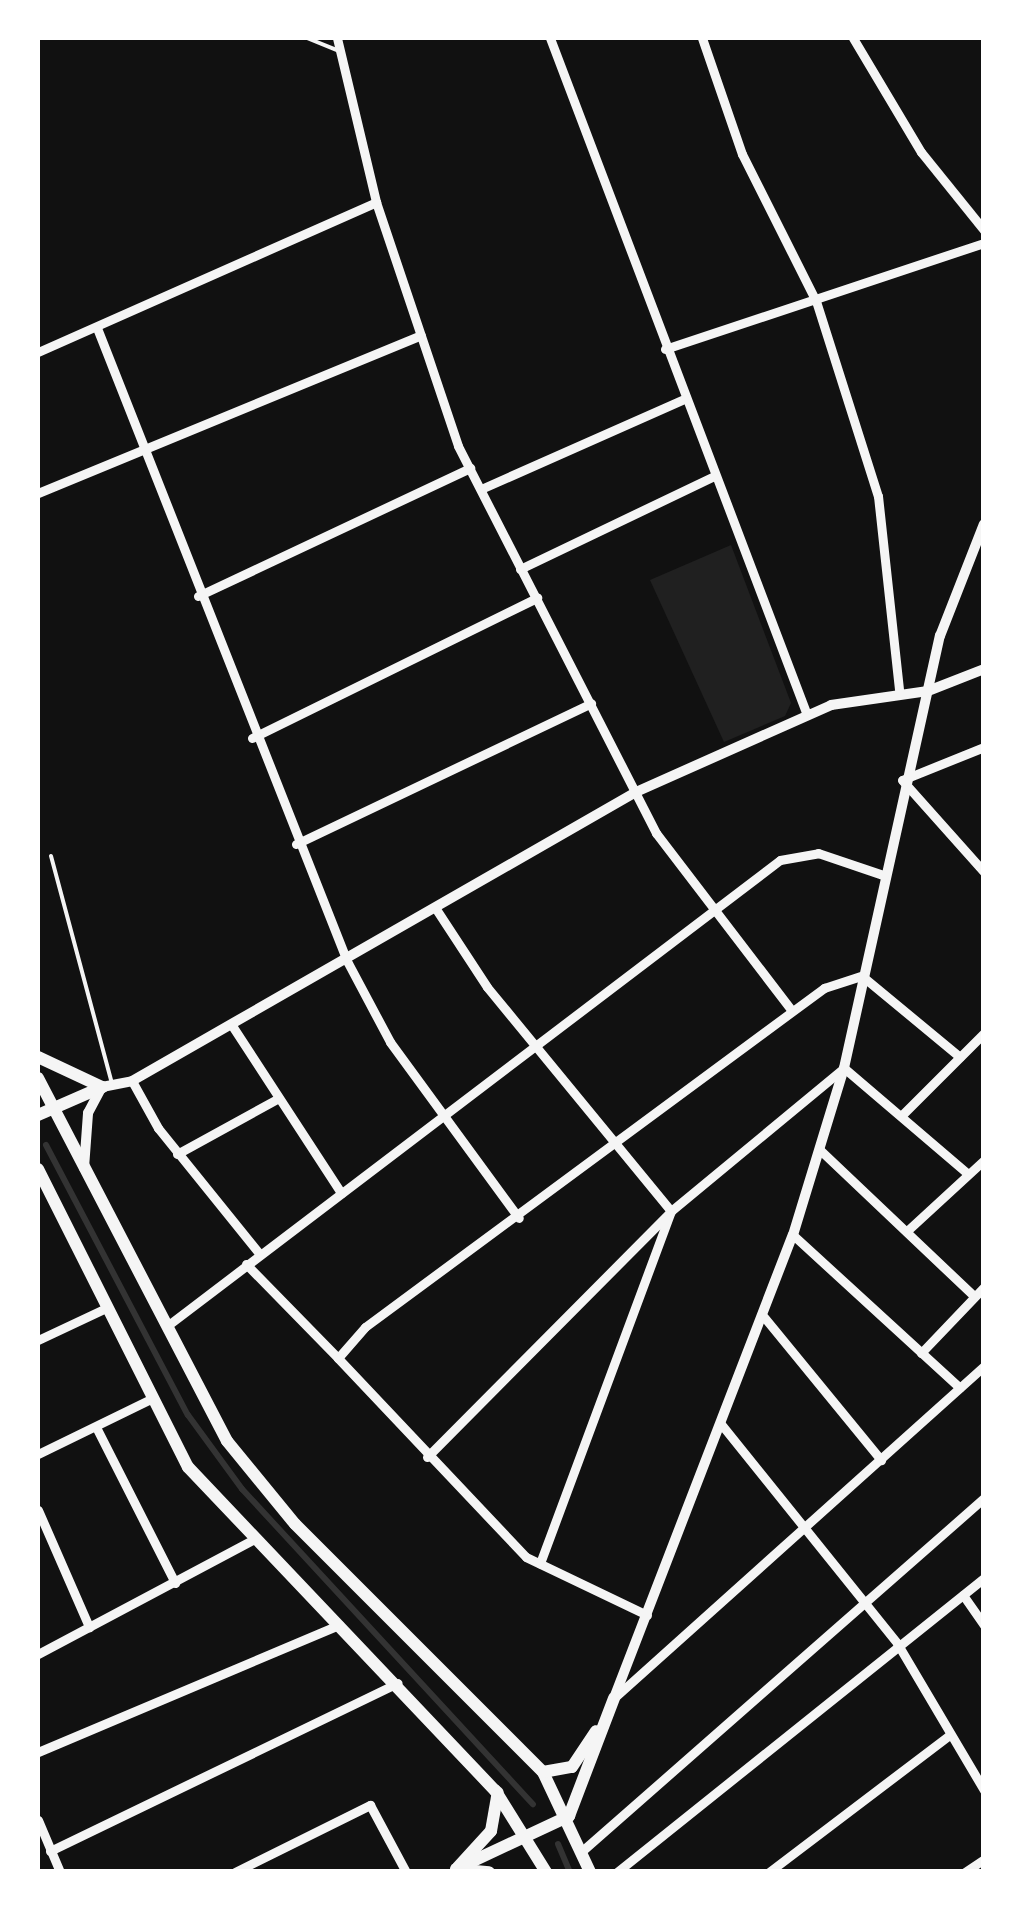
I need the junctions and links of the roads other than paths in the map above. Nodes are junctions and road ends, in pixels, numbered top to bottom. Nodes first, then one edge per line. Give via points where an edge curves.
1 (306, 38) edge
2 (337, 38) edge
3 (550, 38) edge
4 (702, 38) edge
5 (853, 38) edge
6 (341, 52) junction
7 (376, 202) junction
8 (984, 230) edge
9 (984, 243) edge
10 (816, 301) junction
11 (96, 328) junction
12 (421, 334) junction
13 (665, 349) junction
14 (38, 352) edge
15 (682, 400) junction
16 (141, 446) junction
17 (470, 468) junction
18 (712, 477) junction
19 (481, 489) junction
20 (38, 493) edge
21 (984, 524) edge
22 (520, 570) junction
23 (198, 596) junction
24 (537, 598) junction
25 (984, 669) edge
26 (899, 690) junction
27 (928, 691) junction
28 (590, 703) junction
29 (808, 714) junction
30 (252, 738) junction
31 (984, 747) edge
32 (902, 780) junction
33 (636, 792) junction
34 (296, 844) junction
35 (52, 856) dead end
36 (984, 872) edge
37 (883, 875) junction
38 (436, 908) junction
39 (716, 914) junction
40 (347, 961) junction
41 (862, 976) junction
42 (790, 1008) junction
43 (231, 1024) junction
44 (984, 1033) edge
45 (536, 1043) junction
46 (38, 1057) edge
47 (960, 1057) junction
48 (844, 1068) junction
49 (38, 1078) edge
50 (132, 1081) junction
51 (108, 1086) junction
52 (279, 1098) junction
53 (55, 1111) junction
54 (439, 1113) junction
55 (38, 1115) edge
56 (902, 1115) junction
57 (614, 1138) junction
58 (819, 1149) junction
59 (178, 1154) junction
60 (984, 1160) edge
61 (84, 1168) junction
62 (38, 1170) edge
63 (968, 1174) junction
64 (41, 1181) edge
65 (341, 1193) junction
66 (671, 1211) junction
67 (520, 1218) junction
68 (908, 1230) junction
69 (793, 1235) junction
70 (260, 1253) junction
71 (246, 1264) junction
72 (984, 1286) edge
73 (974, 1296) junction
74 (108, 1307) junction
75 (764, 1317) junction
76 (167, 1326) junction
77 (38, 1340) edge
78 (921, 1352) junction
79 (338, 1358) junction
80 (984, 1366) edge
81 (960, 1388) junction
82 (151, 1399) junction
83 (721, 1424) junction
84 (96, 1428) junction
85 (38, 1454) edge
86 (427, 1457) junction
87 (881, 1460) junction
88 (984, 1498) edge
89 (38, 1510) edge
90 (808, 1525) junction
91 (254, 1538) junction
92 (540, 1563) junction
93 (984, 1578) edge
94 (175, 1582) junction
95 (963, 1595) junction
96 (865, 1606) junction
97 (647, 1615) junction
98 (339, 1625) junction
99 (984, 1625) edge
100 (90, 1627) junction
101 (897, 1643) junction
102 (38, 1654) edge
103 (397, 1683) junction
104 (614, 1698) junction
105 (948, 1736) junction
106 (38, 1752) edge
107 (543, 1772) junction
108 (984, 1790) edge
109 (498, 1794) junction
110 (569, 1816) junction
111 (38, 1820) edge
112 (41, 1841) edge
113 (530, 1841) junction
114 (50, 1851) junction
115 (582, 1852) junction
116 (984, 1859) edge
117 (454, 1871) edge
118 (60, 1872) edge
119 (235, 1872) edge
120 (406, 1872) edge
121 (489, 1872) edge
122 (546, 1872) edge
123 (590, 1872) edge
124 (617, 1872) edge
125 (768, 1872) edge
126 (965, 1872) edge

1 - 6 lane
2 - 6 street
3 - 13 street
4 - 10 street via 742,154
5 - 8 street via 920,152
6 - 7 street
7 - 11 street
7 - 12 street
9 - 10 street
10 - 13 street
10 - 26 street via 878,496
11 - 14 street
11 - 16 street
12 - 16 street
12 - 17 street
13 - 15 street
15 - 18 street
15 - 19 street
16 - 20 street
16 - 23 street
17 - 19 street
17 - 23 street
18 - 22 street
18 - 29 street
19 - 22 street
21 - 27 street
22 - 24 street
23 - 30 street
24 - 28 street
24 - 30 street
25 - 27 street
26 - 27 street
26 - 29 street
27 - 32 street
28 - 33 street
28 - 34 street
29 - 33 street
30 - 34 street
31 - 32 street
32 - 36 street
32 - 37 street
33 - 38 street
33 - 39 street
34 - 40 street
35 - 51 lane
37 - 39 street via 818,852 780,860
37 - 41 street
38 - 40 street
38 - 45 street
39 - 42 street
39 - 45 street
40 - 43 street
40 - 54 street
41 - 42 street
41 - 47 street
41 - 48 street
42 - 57 street
43 - 50 street
43 - 52 street
44 - 47 street
45 - 54 street
45 - 57 street
46 - 51 main road
47 - 56 street
48 - 56 street
48 - 58 street
48 - 66 street
49 - 53 main road
50 - 51 street
50 - 59 street
51 - 53 main road
51 - 61 street via 88,1113
52 - 59 street
52 - 65 street
53 - 55 main road
53 - 61 main road
54 - 65 street
54 - 67 street
56 - 63 street
57 - 66 street
57 - 67 street
58 - 68 street
58 - 69 street
59 - 70 street
60 - 63 street
61 - 76 main road
62 - 64 main road
63 - 68 street
64 - 74 main road
65 - 70 street
66 - 86 street
66 - 92 street
67 - 79 street via 365,1327
68 - 73 street
69 - 75 street
69 - 78 street
70 - 71 street
71 - 76 street
71 - 79 street
72 - 73 street
73 - 78 street
74 - 77 street
74 - 82 main road
75 - 83 street
75 - 87 street
76 - 107 main road via 227,1441 296,1524
78 - 81 street
79 - 86 street
80 - 81 street
81 - 87 street
82 - 84 street
82 - 91 main road via 188,1467
83 - 90 street
83 - 97 street
84 - 85 street
84 - 94 street
86 - 92 street
87 - 90 street
88 - 96 street
89 - 100 street
90 - 96 street
90 - 104 street
91 - 94 street
91 - 98 main road
92 - 97 street
93 - 95 street
94 - 100 street
95 - 99 street
95 - 101 street
96 - 101 street
96 - 115 street
97 - 104 street
98 - 103 main road
98 - 106 street
100 - 102 street
101 - 105 street
101 - 124 street
103 - 109 main road
103 - 114 street
104 - 107 main road via 572,1767
104 - 110 main road
105 - 108 street
105 - 125 street
107 - 110 main road
109 - 113 main road
109 - 117 main road via 491,1831
110 - 113 main road
110 - 115 main road
111 - 112 street
112 - 114 street
113 - 117 main road
113 - 122 main road
114 - 118 street
115 - 123 main road
116 - 126 street
117 - 121 main road
119 - 120 street via 370,1804

